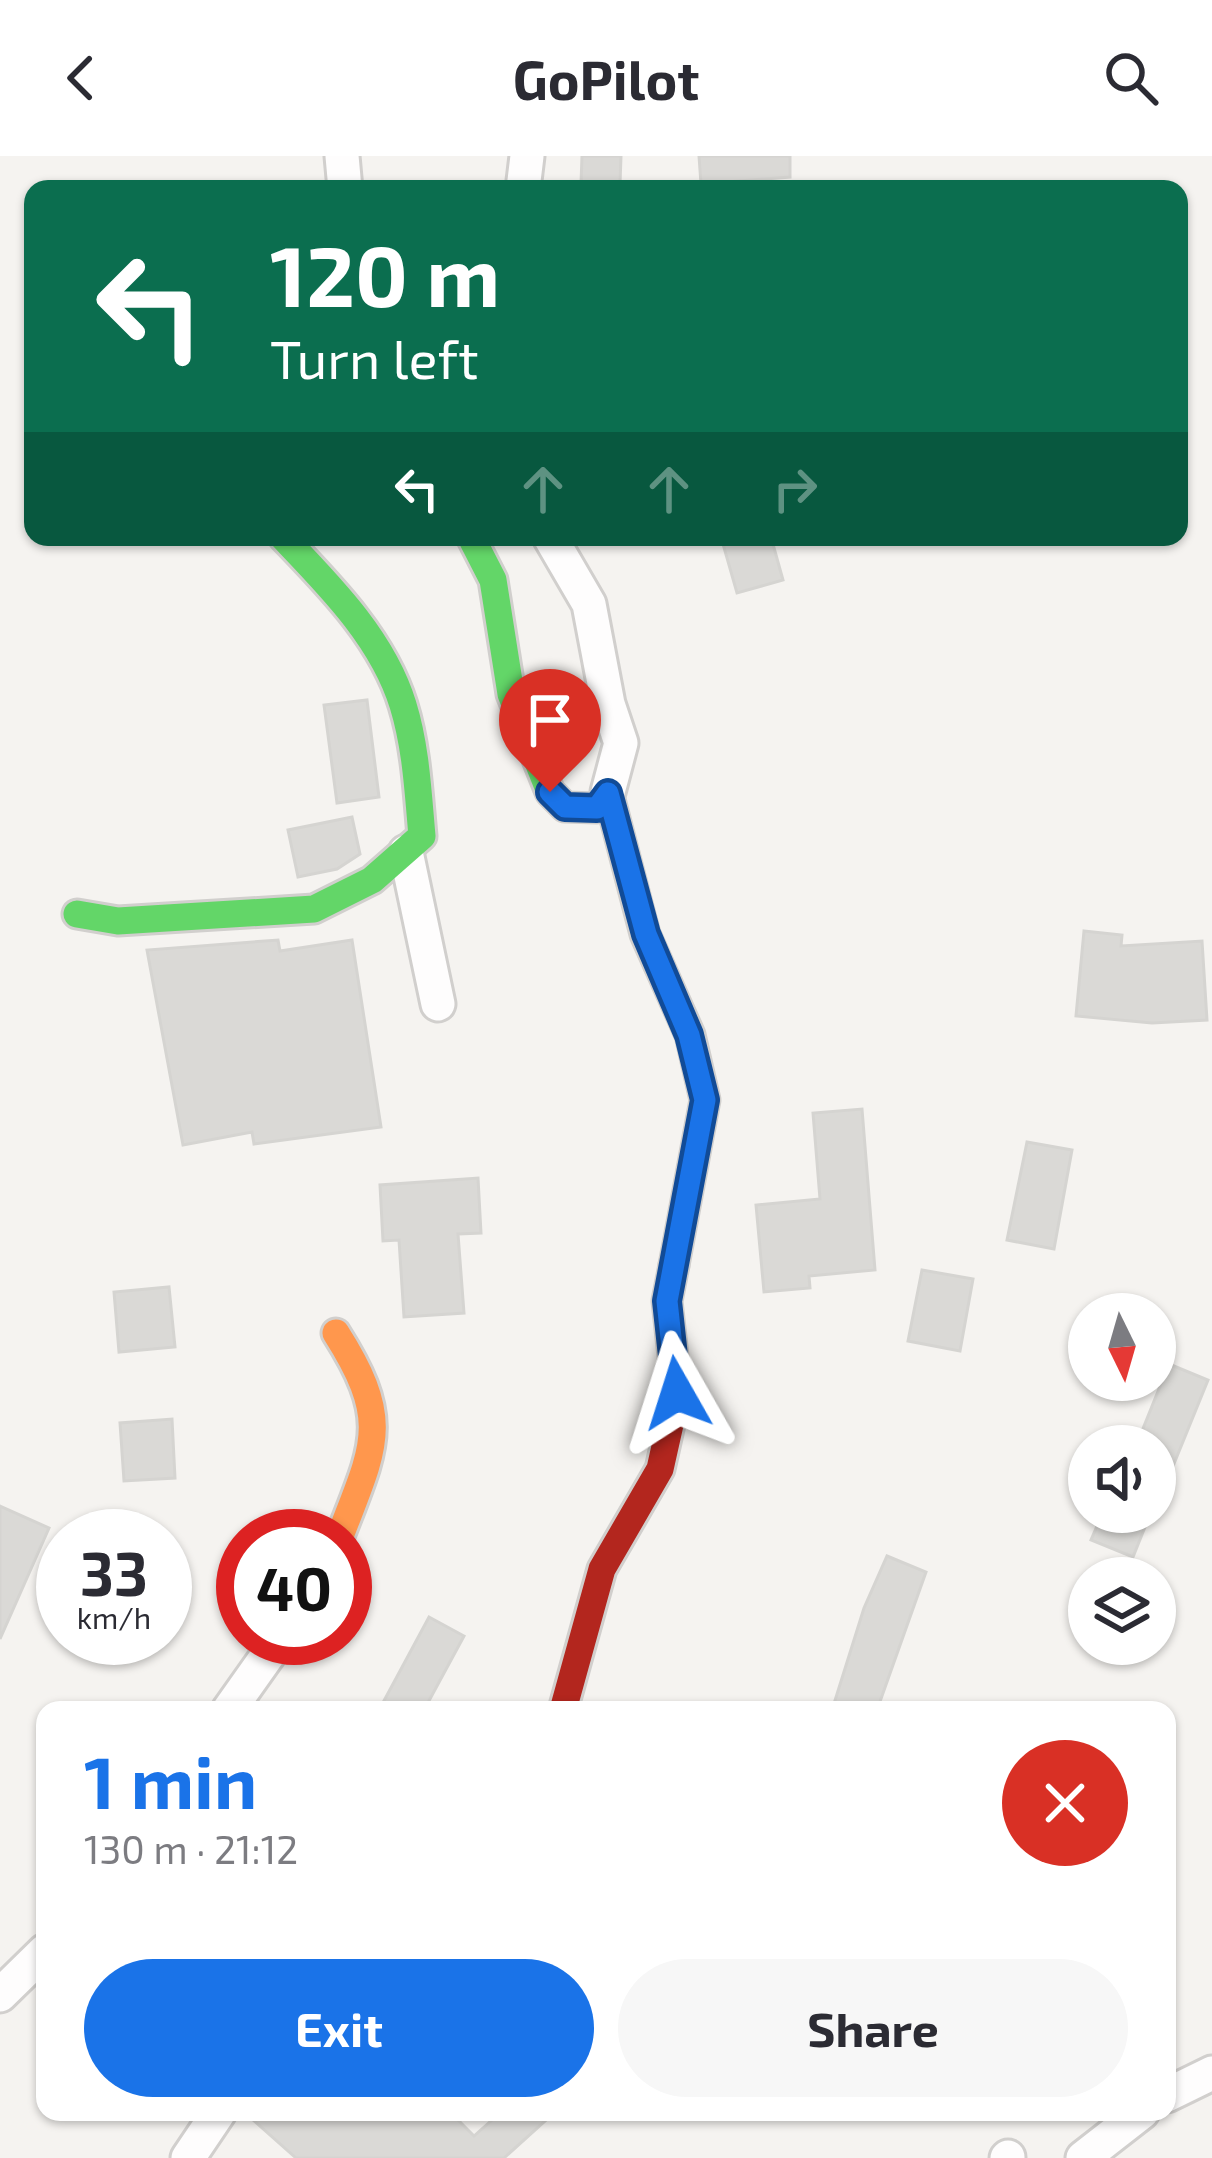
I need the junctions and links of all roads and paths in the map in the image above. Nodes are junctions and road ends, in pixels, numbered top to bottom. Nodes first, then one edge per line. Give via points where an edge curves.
1 (292, 546) edge
2 (476, 546) edge
3 (555, 546) edge
4 (608, 793) junction
5 (406, 853) junction
6 (77, 914) dead end
7 (438, 1004) dead end
8 (336, 1333) dead end
9 (350, 1509) edge
10 (261, 1665) edge
11 (236, 1701) edge
12 (565, 1701) edge
13 (36, 1962) edge
14 (0, 1995) edge
15 (1212, 2073) edge
16 (1176, 2091) edge
17 (213, 2121) edge
18 (1130, 2121) edge
19 (188, 2158) edge
20 (1083, 2158) edge

1 - 5 street via 332,588 397,687 422,836
2 - 4 street via 493,580 511,694 550,792 565,807 597,808
3 - 4 street via 589,604 621,742
4 - 12 street via 646,934 689,1035 705,1100 667,1301 677,1393 660,1469 602,1569
5 - 6 street via 344,900 314,909 118,921
5 - 7 street
8 - 9 street via 366,1377 378,1414
10 - 11 street
13 - 14 street
15 - 16 street
17 - 19 street
18 - 20 street

